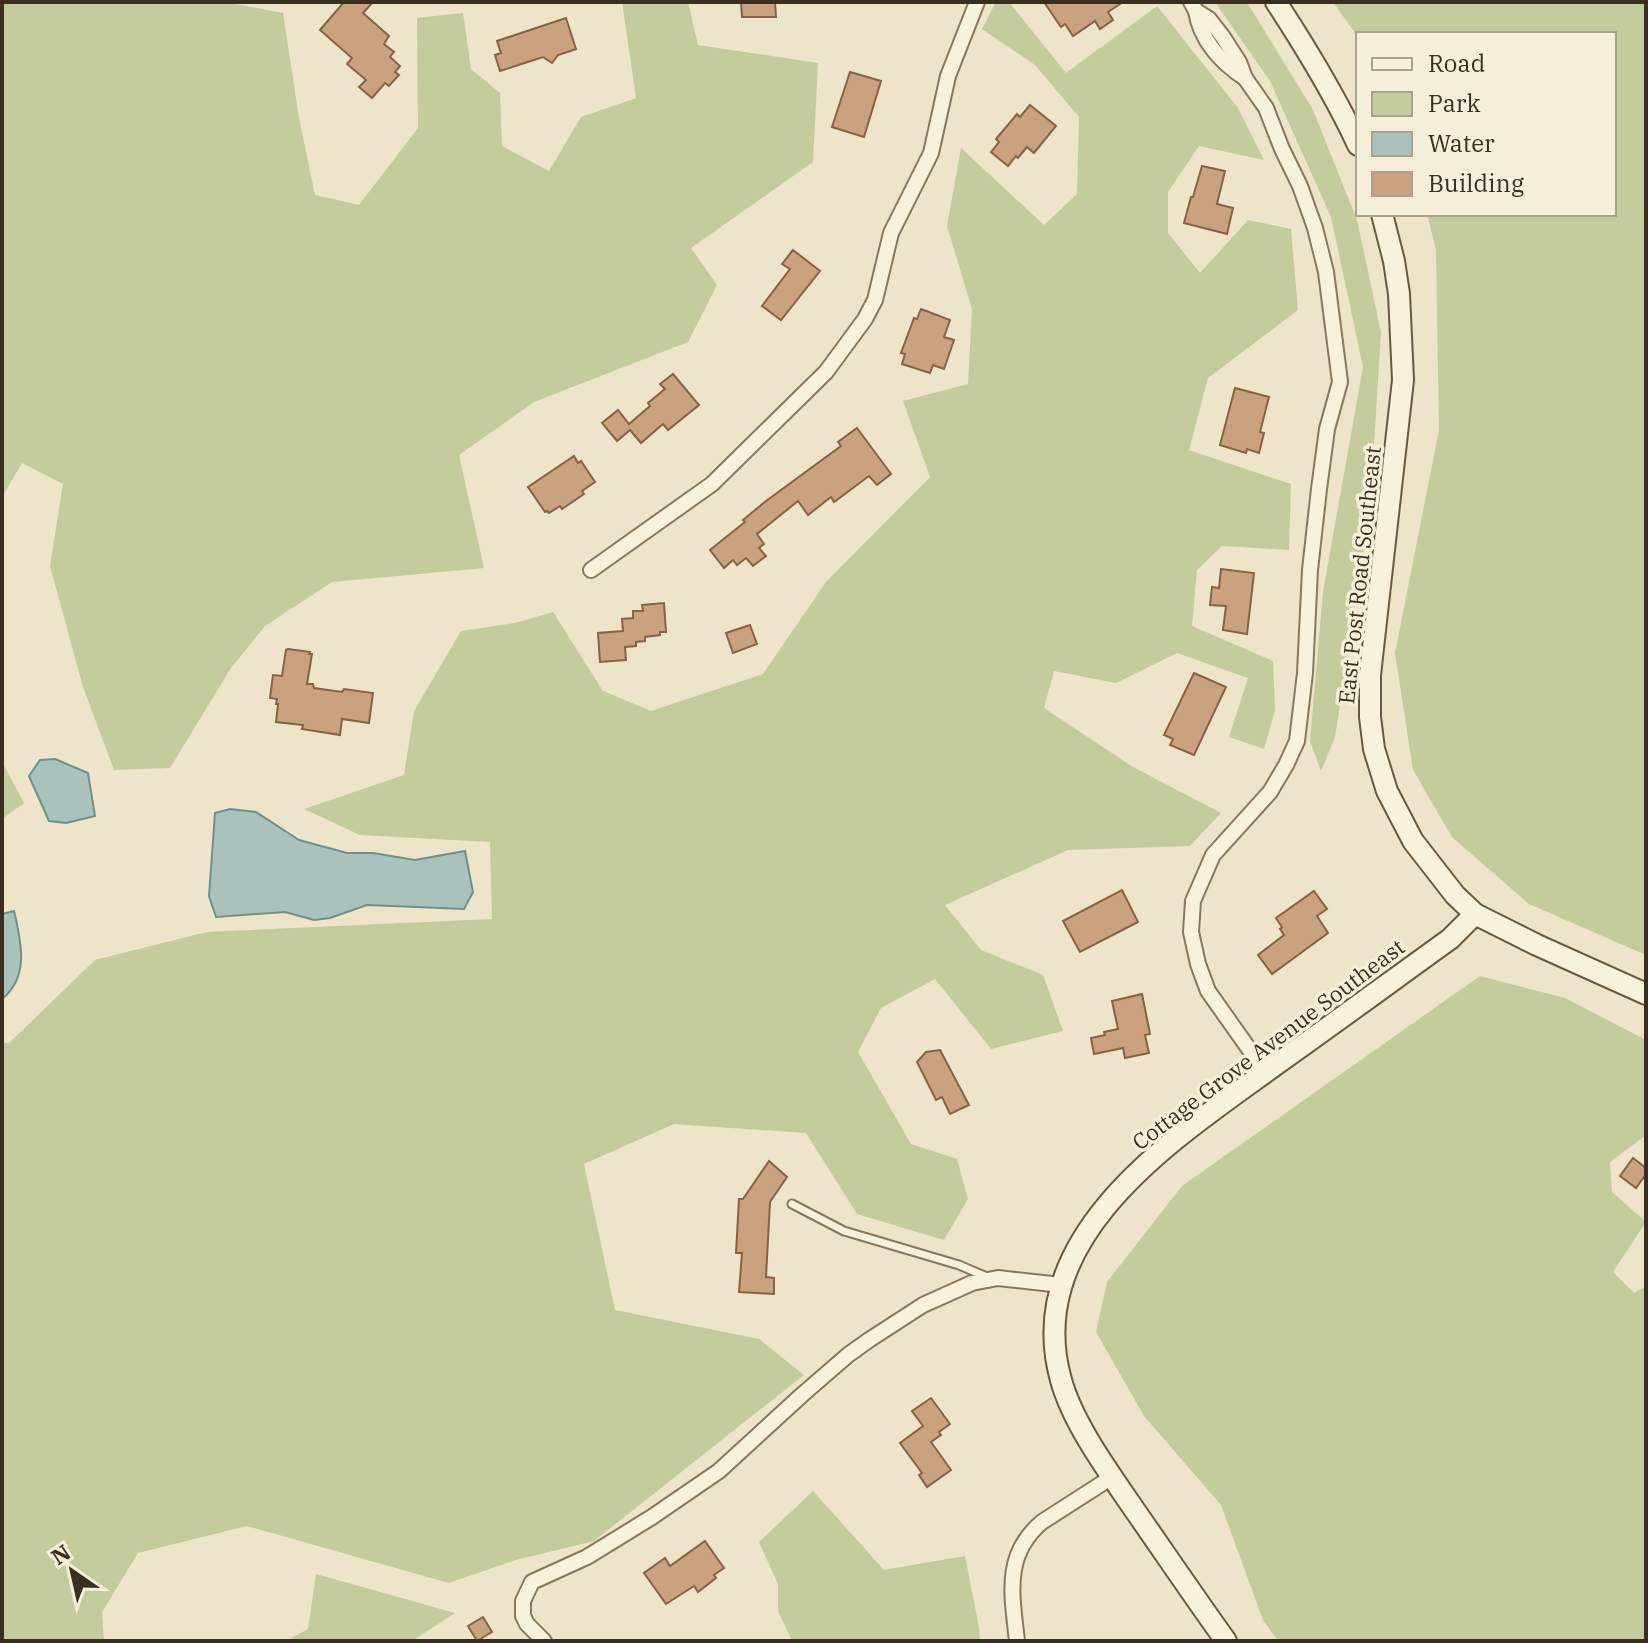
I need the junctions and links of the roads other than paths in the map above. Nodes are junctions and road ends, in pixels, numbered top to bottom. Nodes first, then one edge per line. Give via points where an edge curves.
1 (977, 2) edge
2 (1276, 2) edge
3 (1193, 6) edge
4 (1356, 141) edge
5 (1383, 216) edge
6 (591, 570) dead end
7 (1475, 914) junction
8 (1646, 994) edge
9 (1266, 1073) junction
10 (792, 1204) dead end
11 (993, 1279) junction
12 (1061, 1285) junction
13 (1112, 1477) junction
14 (544, 1641) edge
15 (1017, 1641) edge
16 (1226, 1641) edge

1 - 6 street via 948,76 931,153 891,233 875,300 865,319 826,372 712,484
2 - 4 main road
3 - 9 street via 1205,37 1266,108 1300,186 1326,272 1340,382 1319,489 1297,741 1270,792 1213,855 1193,901 1191,932 1208,991
5 - 7 main road, East Post Road Southeast via 1399,294 1403,380 1371,661 1374,749 1398,815 1426,859
7 - 8 main road, East Post Road Southeast
7 - 9 main road, Cottage Grove Avenue Southeast via 1450,939
9 - 12 main road, Cottage Grove Avenue Southeast via 1159,1153 1121,1189 1092,1224
10 - 11 lane via 844,1231
11 - 12 street
11 - 14 street via 923,1305 869,1340 719,1471 587,1557 532,1582 523,1616
12 - 13 main road, Cottage Grove Avenue Southeast via 1053,1329 1062,1383
13 - 15 street via 1042,1522 1018,1552 1012,1591
13 - 16 main road, Cottage Grove Avenue Southeast

